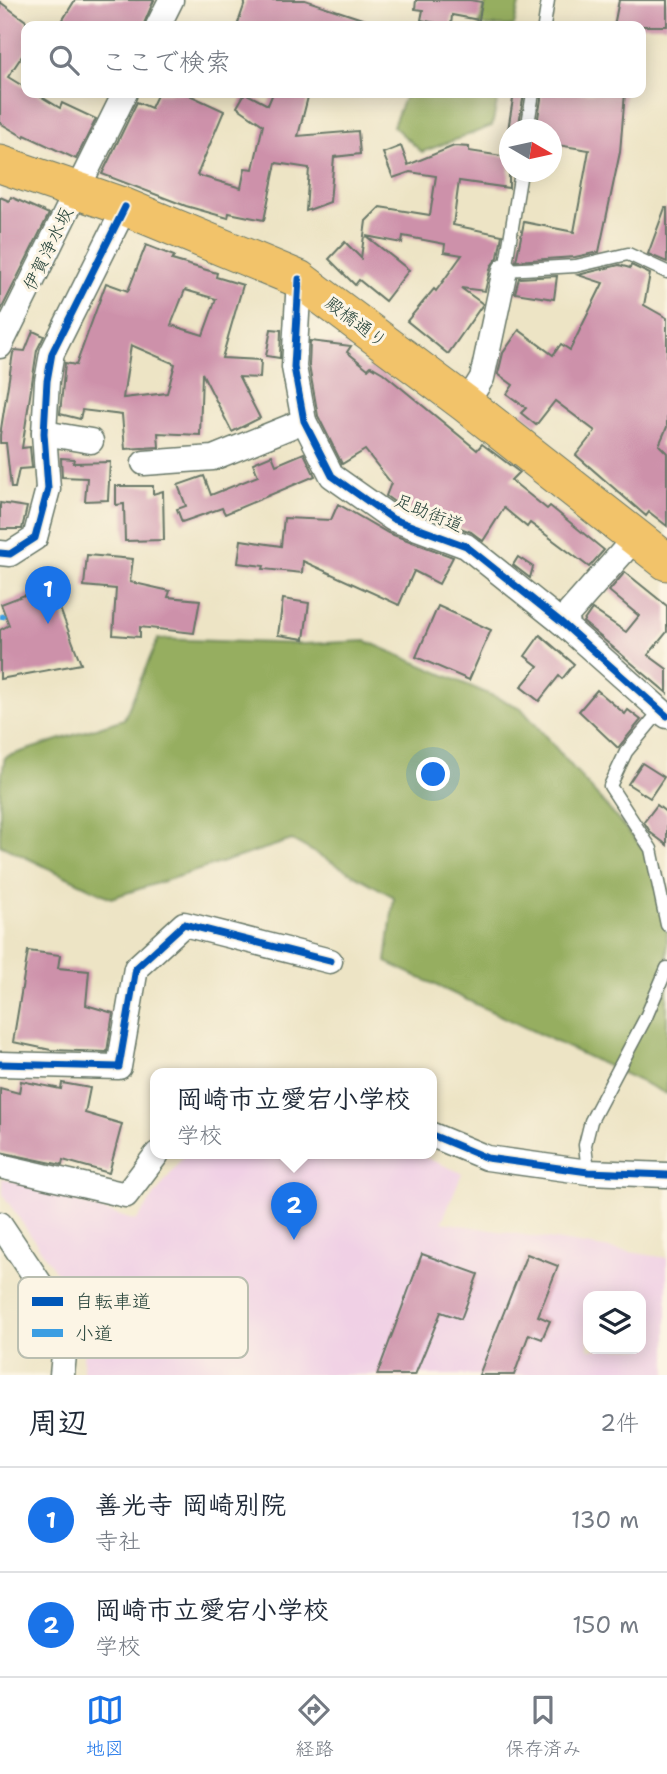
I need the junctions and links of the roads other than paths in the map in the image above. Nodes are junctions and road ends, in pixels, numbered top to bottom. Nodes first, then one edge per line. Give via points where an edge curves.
1 (171, 0) edge
2 (548, 0) edge
3 (160, 21) edge
4 (545, 21) edge
5 (123, 98) edge
6 (532, 98) edge
7 (529, 119) edge
8 (0, 164) edge
9 (519, 182) edge
10 (77, 190) junction
11 (125, 207) junction
12 (505, 270) junction
13 (667, 272) edge
14 (299, 279) junction
15 (0, 346) edge
16 (466, 404) junction
17 (304, 421) junction
18 (44, 433) junction
19 (92, 441) dead end
20 (144, 463) dead end
21 (636, 537) junction
22 (0, 552) edge
23 (667, 562) edge
24 (561, 622) junction
25 (664, 714) edge
26 (667, 925) edge
27 (330, 961) dead end
28 (667, 968) edge
29 (0, 1064) edge
30 (437, 1137) edge
31 (153, 1159) edge
32 (0, 1166) edge
33 (588, 1172) junction
34 (667, 1175) edge
35 (0, 1224) edge
36 (36, 1277) edge

1 - 3 street
2 - 4 lane
5 - 10 street, 伊賀浄水坂
6 - 7 lane
8 - 10 main road, 殿橋通り
9 - 12 lane
10 - 11 main road, 殿橋通り
10 - 15 street, 伊賀浄水坂
11 - 14 main road, 殿橋通り
11 - 18 street via 52,353
12 - 13 lane via 576,266 628,254
12 - 16 street via 482,378
14 - 16 main road, 殿橋通り
14 - 17 street, 足助街道 via 294,368
16 - 21 main road, 殿橋通り
17 - 20 street via 213,458
17 - 24 street, 足助街道 via 332,476 393,519 466,546
18 - 19 street
18 - 22 street via 48,489 35,538 10,554
21 - 23 main road, 殿橋通り
21 - 24 street
24 - 25 street, 足助街道
25 - 26 lane via 626,752 610,786 651,849
27 - 29 street via 184,923 136,968 118,1067
28 - 33 lane via 591,1121 585,1145
30 - 33 street via 487,1158
31 - 32 street via 126,1195
33 - 34 street
35 - 36 street

